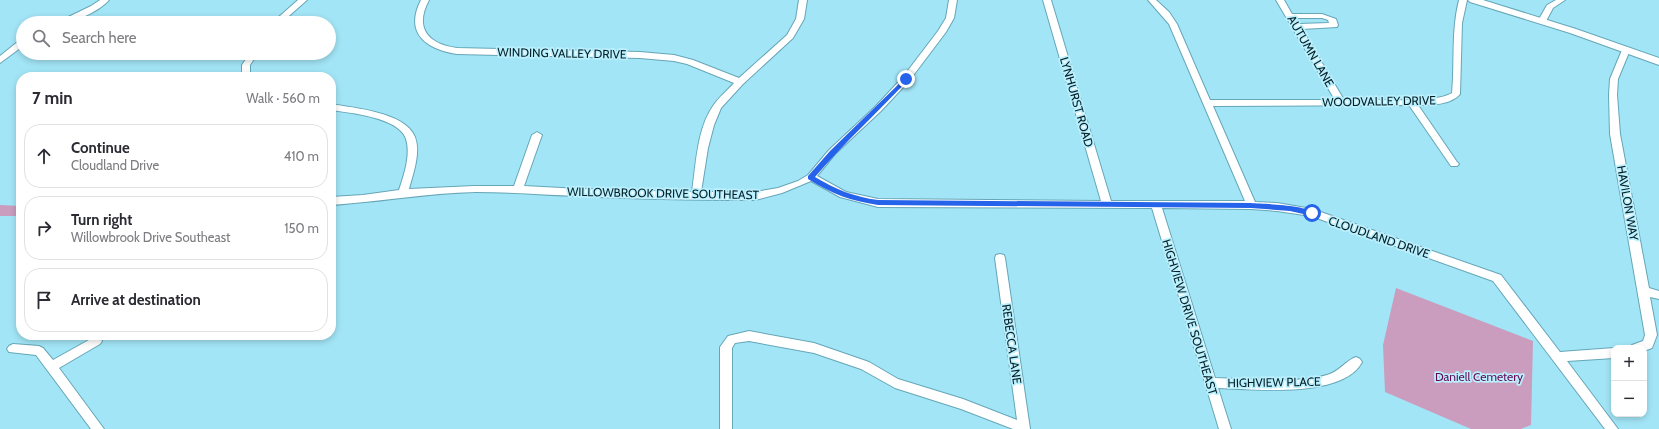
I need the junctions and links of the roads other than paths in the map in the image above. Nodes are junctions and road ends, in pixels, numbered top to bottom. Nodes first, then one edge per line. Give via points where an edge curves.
1 (105, 0) edge
2 (304, 0) edge
3 (425, 0) edge
4 (803, 0) edge
5 (953, 0) edge
6 (1047, 0) edge
7 (1152, 0) edge
8 (1280, 0) edge
9 (1463, 0) edge
10 (1473, 0) edge
11 (1561, 0) edge
12 (76, 16) edge
13 (283, 16) edge
14 (1291, 16) junction
15 (1542, 21) junction
16 (1297, 27) junction
17 (16, 47) edge
18 (1626, 50) junction
19 (0, 60) edge
20 (249, 60) edge
21 (1659, 62) edge
22 (246, 72) edge
23 (740, 82) junction
24 (1341, 102) junction
25 (1411, 102) junction
26 (1206, 103) junction
27 (336, 108) edge
28 (537, 135) dead end
29 (1454, 164) dead end
30 (811, 177) junction
31 (518, 189) junction
32 (403, 193) junction
33 (696, 195) junction
34 (336, 201) edge
35 (1107, 204) junction
36 (1156, 204) junction
37 (1251, 205) junction
38 (1000, 258) dead end
39 (1644, 291) junction
40 (1659, 295) edge
41 (96, 341) dead end
42 (1645, 345) edge
43 (13, 349) dead end
44 (1611, 353) edge
45 (1558, 357) junction
46 (1356, 362) dead end
47 (52, 367) junction
48 (1210, 383) junction
49 (1024, 428) edge
50 (98, 429) edge
51 (726, 429) edge
52 (1225, 429) edge
53 (1612, 429) edge

1 - 12 street
2 - 13 street
3 - 23 street, WINDING VALLEY DRIVE via 417,18 418,27 426,39 439,47 457,51 662,57 690,62
4 - 23 street via 800,19 790,36
5 - 30 street, WILLOWBROOK DRIVE SOUTHEAST via 950,18 942,32 906,79 832,152
6 - 35 street, LYNHURST ROAD
7 - 26 street via 1173,24
8 - 14 street, AUTUMN LANE
9 - 25 street, WOODVALLEY DRIVE via 1459,16 1456,94 1441,100
10 - 15 street
11 - 15 street via 1550,7
14 - 16 street, AUTUMN LANE
14 - 16 street via 1322,16 1332,19 1334,25
15 - 18 street
16 - 24 street, AUTUMN LANE
17 - 19 street
18 - 21 street
18 - 39 street, HAVILON WAY via 1614,79 1615,134
20 - 22 street
23 - 33 street via 712,116
24 - 25 street, WOODVALLEY DRIVE
24 - 26 street, WOODVALLEY DRIVE
25 - 29 street
26 - 37 street
27 - 32 street via 394,121 410,135 412,146
28 - 31 street
30 - 33 street, WILLOWBROOK DRIVE SOUTHEAST via 790,187 755,196
30 - 35 street, CLOUDLAND DRIVE via 826,187 856,200 878,203
31 - 32 street, WILLOWBROOK DRIVE SOUTHEAST
31 - 33 street, WILLOWBROOK DRIVE SOUTHEAST
32 - 34 street, WILLOWBROOK DRIVE SOUTHEAST
35 - 36 street, CLOUDLAND DRIVE
36 - 37 street, CLOUDLAND DRIVE
36 - 48 street, HIGHVIEW DRIVE SOUTHEAST
37 - 45 street, CLOUDLAND DRIVE via 1283,207 1312,213 1497,278
38 - 49 street, REBECCA LANE
39 - 40 street
39 - 42 street, HAVILON WAY via 1650,335 1648,344
41 - 47 street
43 - 47 street via 39,350
44 - 45 street
45 - 53 street, CLOUDLAND DRIVE
46 - 48 street, HIGHVIEW PLACE via 1338,377 1324,382
47 - 50 street
48 - 52 street, HIGHVIEW DRIVE SOUTHEAST
49 - 51 street via 963,404 895,383 865,365 836,355 814,348 749,336 732,339 726,347

